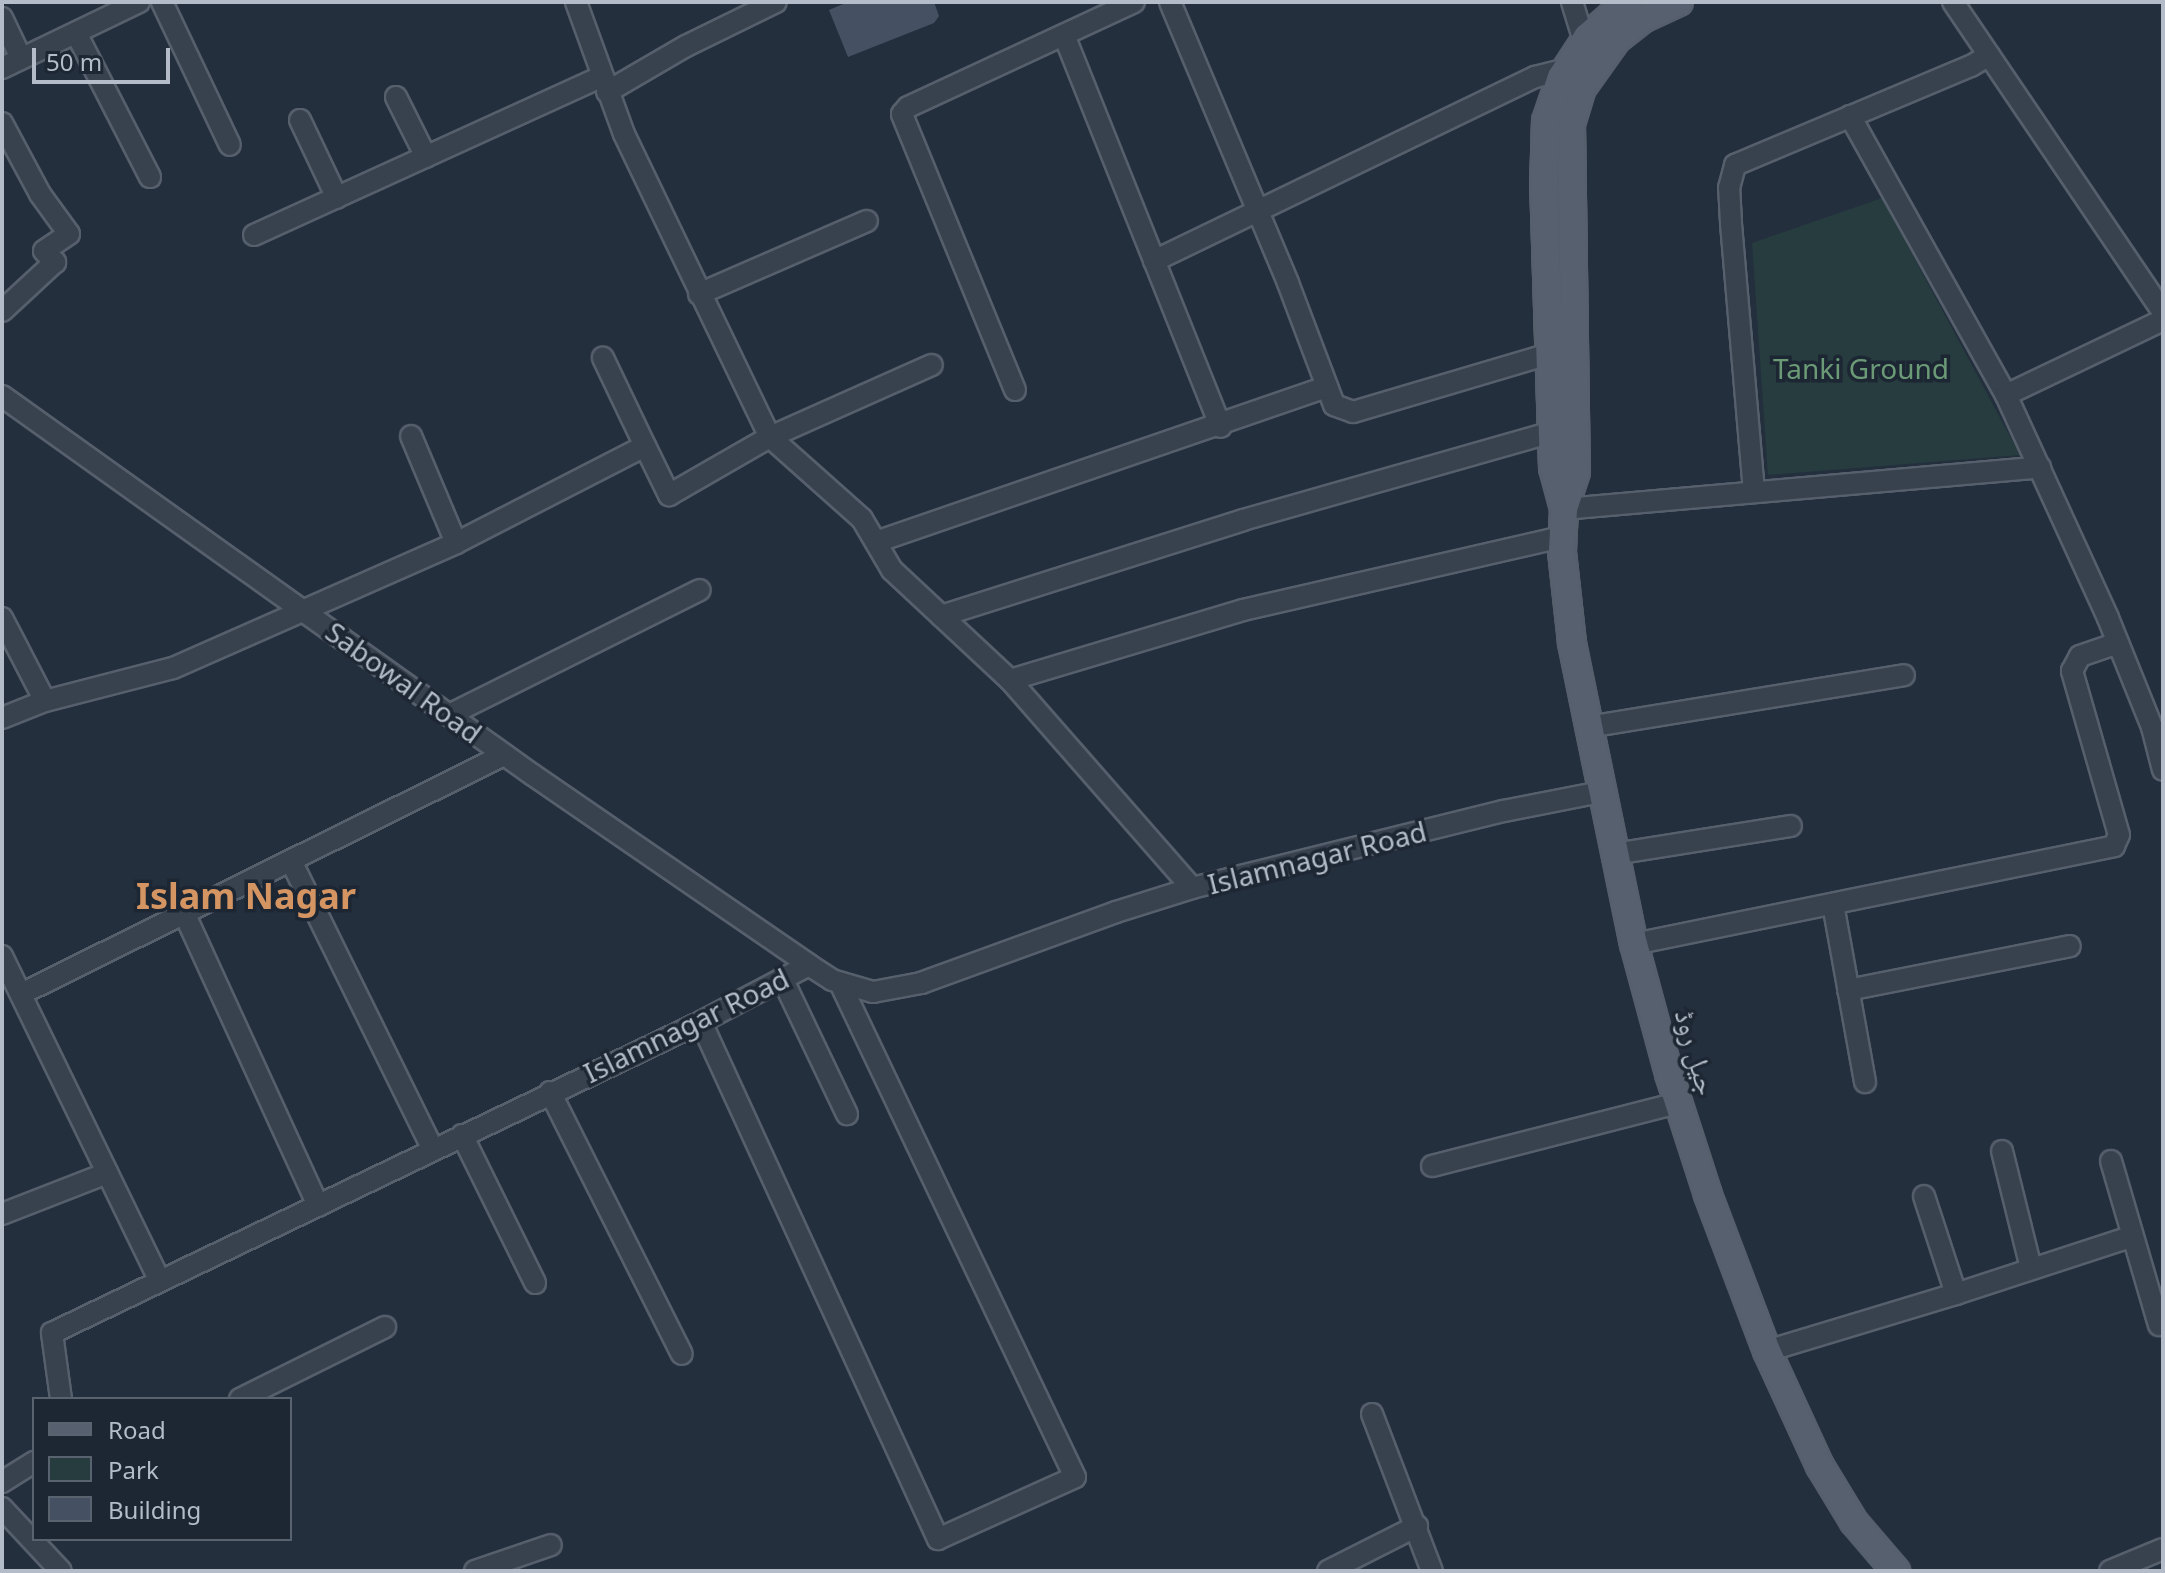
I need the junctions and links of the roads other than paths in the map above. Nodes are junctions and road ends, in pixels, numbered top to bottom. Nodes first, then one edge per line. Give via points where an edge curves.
1 (139, 2) edge
2 (162, 2) edge
3 (576, 2) edge
4 (776, 2) edge
5 (1134, 2) edge
6 (1170, 2) edge
7 (1572, 2) edge
8 (1627, 2) edge
9 (1679, 2) edge
10 (1953, 2) edge
11 (2, 18) edge
12 (76, 33) junction
13 (1064, 35) junction
14 (1989, 55) junction
15 (1582, 56) junction
16 (21, 58) junction
17 (2, 68) edge
18 (604, 84) junction
19 (396, 97) dead end
20 (1850, 116) junction
21 (300, 120) dead end
22 (4, 134) edge
23 (230, 145) dead end
24 (426, 157) junction
25 (150, 177) dead end
26 (337, 198) junction
27 (1258, 211) junction
28 (867, 221) dead end
29 (254, 235) dead end
30 (1154, 261) junction
31 (699, 294) junction
32 (2, 311) edge
33 (2163, 312) edge
34 (2163, 320) edge
35 (1549, 354) junction
36 (603, 358) dead end
37 (932, 365) dead end
38 (1327, 387) junction
39 (1015, 390) dead end
40 (2006, 395) junction
41 (2, 396) edge
42 (1221, 427) junction
43 (1552, 432) junction
44 (411, 436) dead end
45 (770, 437) junction
46 (645, 446) junction
47 (2040, 467) junction
48 (1754, 492) junction
49 (1564, 509) junction
50 (1563, 537) junction
51 (876, 542) junction
52 (456, 543) junction
53 (700, 590) dead end
54 (304, 610) junction
55 (941, 616) junction
56 (2, 618) edge
57 (2118, 643) junction
58 (1904, 675) dead end
59 (1010, 680) junction
60 (45, 701) junction
61 (449, 715) junction
62 (2, 718) edge
63 (1588, 727) junction
64 (504, 755) junction
65 (2163, 770) edge
66 (1601, 792) junction
67 (1791, 826) dead end
68 (1614, 854) junction
69 (291, 861) junction
70 (1192, 888) junction
71 (1833, 904) junction
72 (185, 915) junction
73 (1634, 944) junction
74 (2070, 946) dead end
75 (4, 964) edge
76 (809, 965) junction
77 (782, 978) junction
78 (840, 983) junction
79 (1848, 990) junction
80 (21, 994) junction
81 (701, 1022) junction
82 (1865, 1082) dead end
83 (550, 1092) junction
84 (1678, 1103) junction
85 (847, 1114) dead end
86 (462, 1135) junction
87 (433, 1149) junction
88 (2002, 1151) dead end
89 (2111, 1161) dead end
90 (1432, 1166) dead end
91 (107, 1173) junction
92 (1924, 1196) dead end
93 (318, 1206) junction
94 (2, 1214) edge
95 (2130, 1237) junction
96 (2031, 1268) junction
97 (160, 1281) junction
98 (535, 1283) dead end
99 (1956, 1294) junction
100 (2159, 1325) dead end
101 (385, 1327) dead end
102 (1767, 1351) junction
103 (682, 1354) dead end
104 (264, 1394) edge
105 (61, 1397) edge
106 (1372, 1414) dead end
107 (32, 1463) edge
108 (2, 1482) edge
109 (2, 1508) edge
110 (1417, 1526) junction
111 (32, 1540) edge
112 (33, 1541) edge
113 (551, 1545) dead end
114 (2163, 1549) edge
115 (61, 1571) edge
116 (475, 1571) edge
117 (1328, 1571) edge
118 (1432, 1571) edge
119 (1896, 1571) edge
120 (2110, 1571) edge

1 - 12 street
2 - 23 street
3 - 18 street
4 - 18 street
5 - 13 street
6 - 27 street
7 - 15 street
8 - 15 main road
9 - 15 main road
10 - 14 street
11 - 16 street
12 - 16 street
12 - 25 street
13 - 30 street
13 - 39 street via 902,114
14 - 20 street
14 - 33 street
15 - 27 street
15 - 35 main road via 1546,121
15 - 49 main road via 1582,88 1571,123 1576,472
16 - 17 street
18 - 24 street
18 - 31 street
19 - 24 street
20 - 40 street
20 - 48 street via 1735,165 1729,188
21 - 26 street
22 - 32 street via 69,234 44,251 55,262
24 - 26 street
26 - 29 street
27 - 30 street
27 - 38 street
28 - 31 street
30 - 42 street
31 - 45 street
34 - 40 street
35 - 38 street via 1353,412 1334,405
35 - 43 main road
36 - 46 street
37 - 45 street
38 - 42 street
40 - 47 street
41 - 54 street, Sabowal Road
42 - 51 street
43 - 49 main road via 1553,468
43 - 55 street via 1243,520
44 - 52 street
45 - 46 street via 669,495
45 - 51 street via 862,519
46 - 52 street
47 - 48 street
47 - 57 street
48 - 49 street
49 - 50 main road, جیل روڈ
50 - 59 street via 1243,610
50 - 63 main road, جیل روڈ via 1572,643
51 - 55 street via 892,570
52 - 54 street
53 - 61 street
54 - 60 street via 173,668
54 - 61 street, Sabowal Road
55 - 59 street
56 - 60 street
57 - 65 street
57 - 71 street via 2080,656 2072,671 2119,835 2114,846
58 - 63 street
59 - 70 street
60 - 62 street
61 - 64 street, Sabowal Road
63 - 66 main road, جیل روڈ
64 - 69 street
64 - 76 street, Sabowal Road
66 - 68 main road, جیل روڈ
66 - 70 street, Islamnagar Road
67 - 68 street
68 - 73 main road, جیل روڈ
69 - 72 street
69 - 87 street
70 - 78 street, Islamnagar Road via 921,983 873,992
71 - 73 street
71 - 79 street
72 - 80 street
72 - 93 street
73 - 84 main road, جیل روڈ
74 - 79 street
75 - 80 street
76 - 77 street, Islamnagar Road
76 - 78 street, Islamnagar Road
77 - 81 street, Islamnagar Road
77 - 85 street
78 - 81 street via 1075,1477 938,1539
79 - 82 street
80 - 91 street
81 - 83 street, Islamnagar Road
83 - 86 street, Islamnagar Road
83 - 103 street
84 - 90 street
84 - 102 main road, جیل روڈ
86 - 87 street, Islamnagar Road
86 - 98 street
87 - 93 street, Islamnagar Road
88 - 96 street
89 - 95 street
91 - 94 street
91 - 97 street
92 - 99 street
93 - 97 street, Islamnagar Road
95 - 96 street
95 - 100 street
96 - 99 street
97 - 105 street, Islamnagar Road via 52,1333
99 - 102 street
101 - 104 street
102 - 119 main road, جیل روڈ via 1820,1466 1854,1522
106 - 110 street
107 - 108 street
109 - 111 street
110 - 117 street
110 - 118 street
112 - 115 street
113 - 116 street
114 - 120 street

